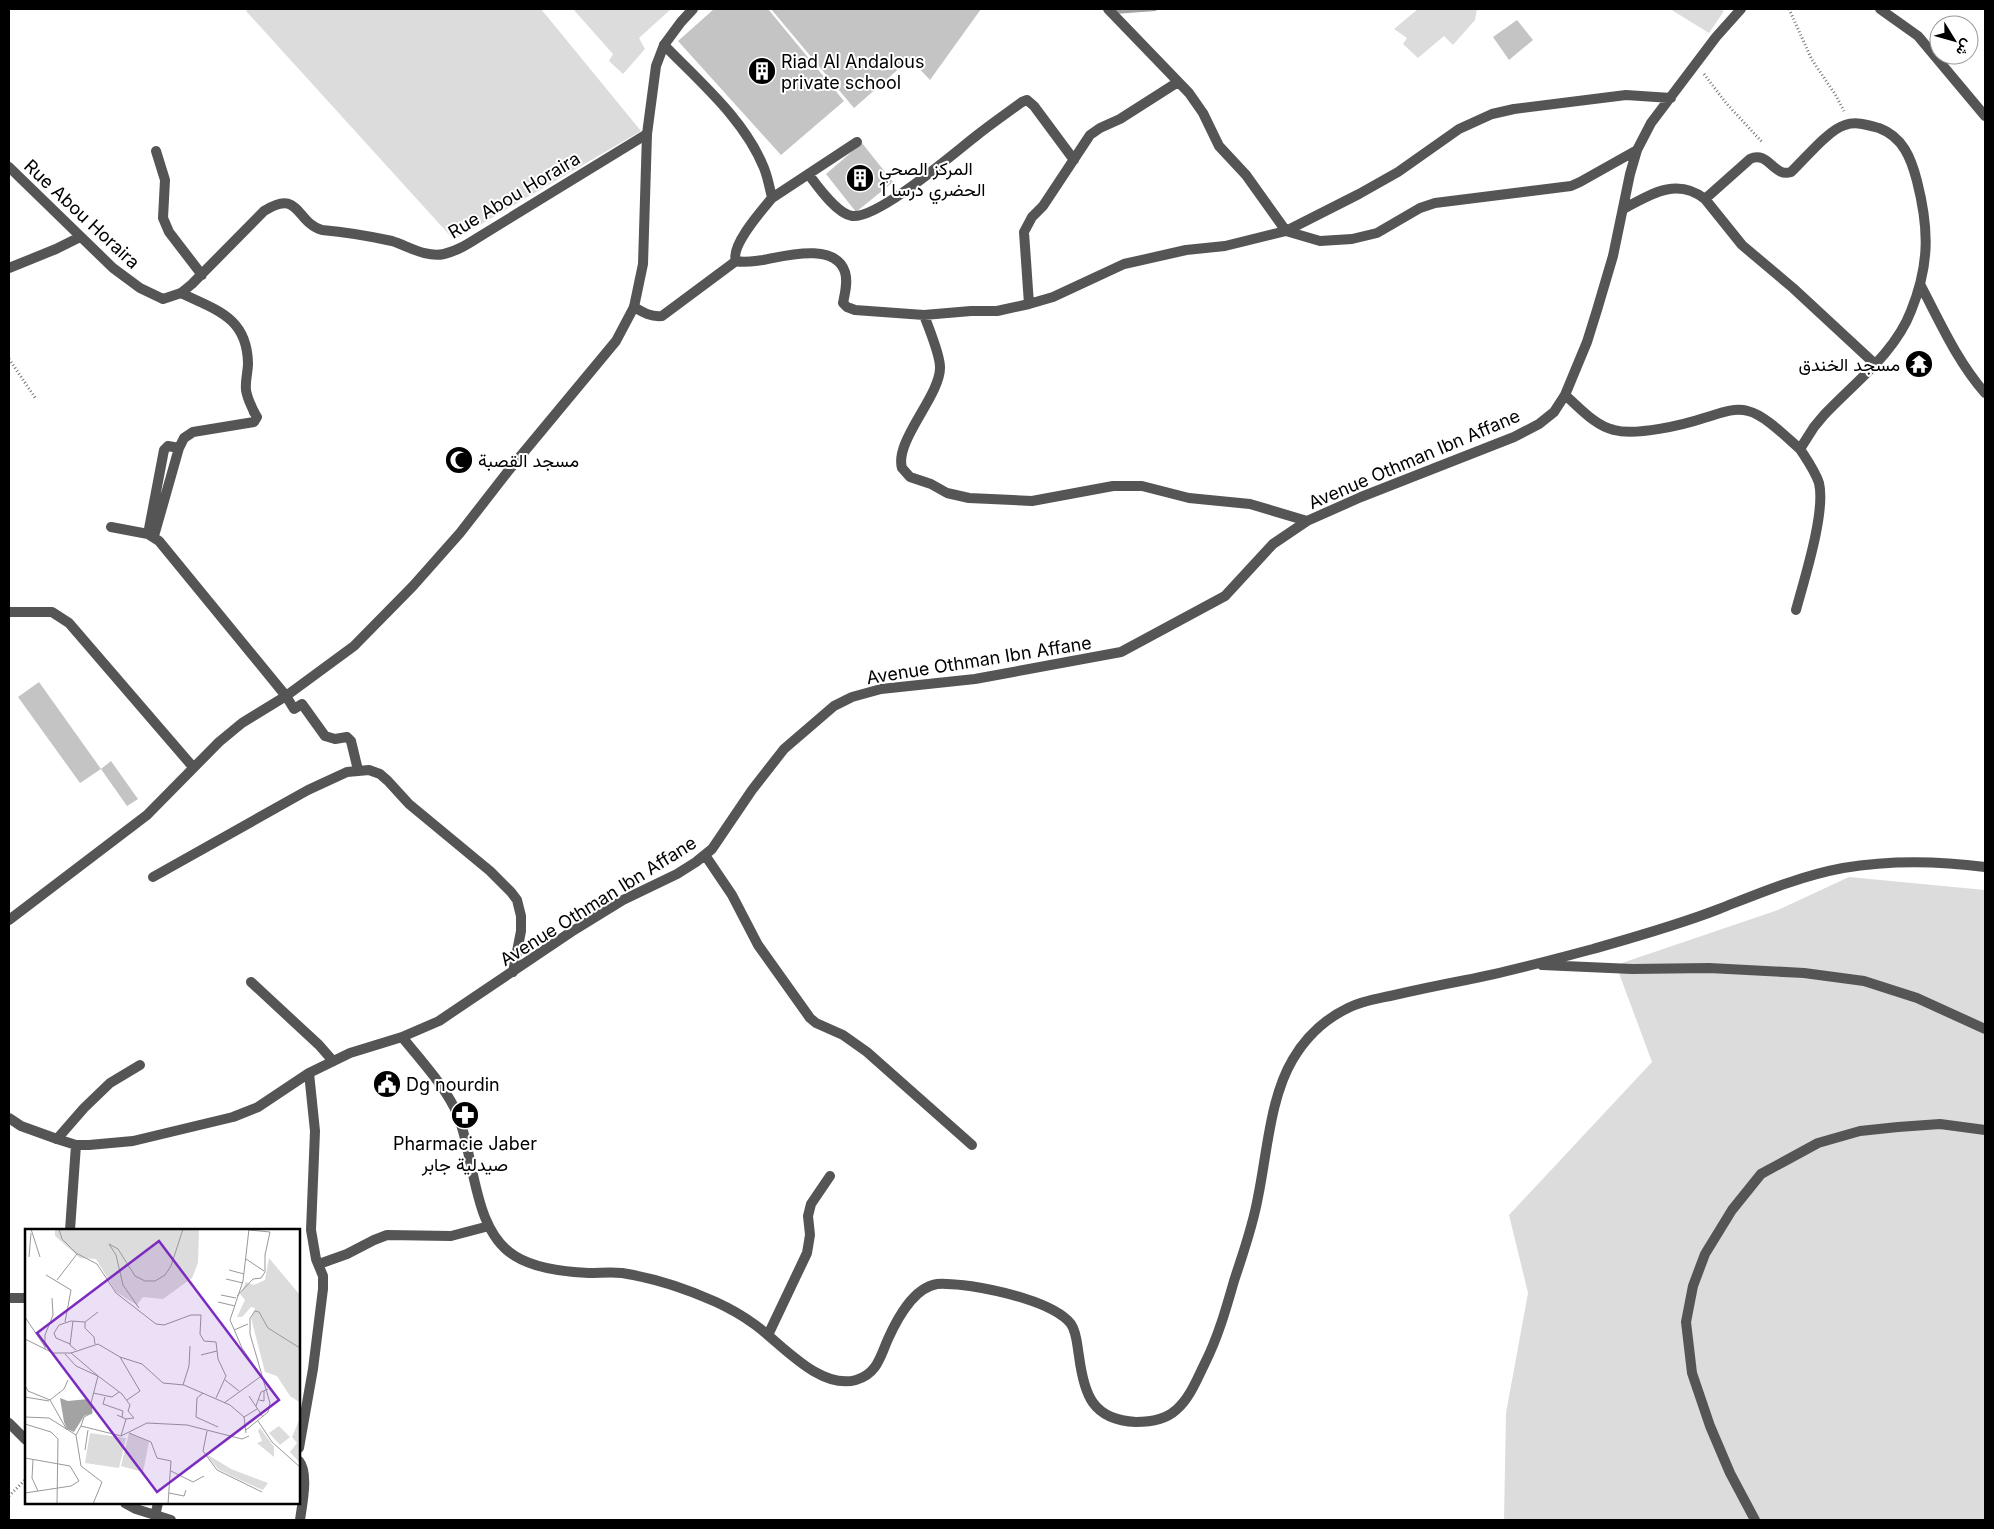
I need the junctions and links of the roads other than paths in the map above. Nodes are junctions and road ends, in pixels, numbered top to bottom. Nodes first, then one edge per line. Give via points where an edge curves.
1 (693, 9) edge
2 (1108, 9) edge
3 (1741, 9) edge
4 (1880, 9) edge
5 (664, 45) junction
6 (1178, 82) junction
7 (1671, 98) junction
8 (1985, 116) edge
9 (647, 134) junction
10 (858, 142) dead end
11 (1638, 150) junction
12 (156, 151) dead end
13 (1074, 160) junction
14 (9, 168) edge
15 (808, 175) junction
16 (772, 198) junction
17 (1706, 199) junction
18 (1623, 209) junction
19 (1286, 231) junction
20 (80, 237) junction
21 (736, 260) junction
22 (10, 266) edge
23 (202, 275) junction
24 (1920, 284) junction
25 (181, 292) junction
26 (1030, 304) junction
27 (634, 307) junction
28 (924, 315) junction
29 (1875, 364) junction
30 (1985, 393) edge
31 (1565, 395) junction
32 (1800, 449) junction
33 (1308, 521) junction
34 (111, 527) dead end
35 (151, 535) junction
36 (1796, 610) dead end
37 (9, 612) edge
38 (286, 696) junction
39 (193, 767) junction
40 (358, 770) junction
41 (705, 855) junction
42 (1985, 868) edge
43 (153, 877) dead end
44 (9, 920) edge
45 (1531, 965) junction
46 (512, 972) junction
47 (251, 982) dead end
48 (1985, 1029) edge
49 (402, 1037) junction
50 (333, 1061) junction
51 (140, 1065) dead end
52 (309, 1073) junction
53 (9, 1118) edge
54 (1985, 1130) edge
55 (57, 1139) junction
56 (76, 1145) junction
57 (972, 1145) dead end
58 (830, 1176) dead end
59 (490, 1226) junction
60 (70, 1229) edge
61 (319, 1264) junction
62 (9, 1298) edge
63 (25, 1298) edge
64 (768, 1335) junction
65 (9, 1423) edge
66 (25, 1439) edge
67 (300, 1442) edge
68 (300, 1463) edge
69 (127, 1504) edge
70 (158, 1504) edge
71 (155, 1516) junction
72 (172, 1520) edge
73 (300, 1520) edge
74 (1755, 1520) edge

1 - 5 street
2 - 6 street
3 - 7 street, Avenue Othman Ibn Affane
4 - 8 street via 1918,36
5 - 9 street via 656,66
5 - 16 street via 734,120 750,142 764,169
6 - 13 street via 1090,135
6 - 19 street via 1203,113 1219,146 1246,175
7 - 11 street, Avenue Othman Ibn Affane via 1651,123
7 - 19 street via 1626,95 1492,114 1460,129 1398,172
9 - 23 street, Rue Abou Horaira via 479,238 443,255 423,253 366,236 322,230 299,210 280,202 264,211
9 - 27 street via 643,264
10 - 15 street
11 - 18 street, Avenue Othman Ibn Affane
11 - 19 street via 1571,186 1435,204 1420,208 1365,237 1320,241
12 - 23 street via 164,180 163,218 169,232
13 - 15 street via 1027,100 893,199 859,216 845,214 836,207
13 - 26 street via 1024,232
14 - 20 street, Rue Abou Horaira
15 - 16 street
16 - 21 street via 744,235 735,253
17 - 18 street via 1691,190 1671,189 1654,193
17 - 24 street via 1755,156 1765,159 1780,172 1788,173 1845,125 1867,124 1884,130 1906,149 1913,166 1926,228
17 - 29 street via 1742,245
18 - 31 street, Avenue Othman Ibn Affane via 1598,310
19 - 26 street via 1225,246 1186,250 1124,264 1053,297
20 - 22 street
20 - 25 street, Rue Abou Horaira via 113,268 155,296 163,299
21 - 27 street via 662,316
21 - 28 street via 750,262 808,253 830,256 845,272 843,303 847,307 868,312
23 - 25 street, Rue Abou Horaira
24 - 29 street via 1903,329
24 - 30 street via 1961,361
25 - 35 street via 232,320 242,333 248,346 246,390 257,417 256,421 193,432 184,438
26 - 28 street via 997,311
27 - 38 street via 616,341 419,579 354,646
28 - 33 street via 939,358 940,374 902,453 902,468 910,476 957,496 1032,501 1113,486 1142,486 1188,498 1250,504
29 - 32 street via 1814,427
31 - 32 street via 1605,427 1627,432 1687,423 1736,409 1750,411
31 - 33 street, Avenue Othman Ibn Affane via 1554,412 1514,437
32 - 36 street via 1817,477 1820,494 1815,535
33 - 41 street, Avenue Othman Ibn Affane via 1273,544 1225,596 1121,652 975,679 881,689 834,706 784,750
34 - 35 street
35 - 38 street
37 - 39 street via 52,612 70,623
38 - 39 street via 242,723
38 - 40 street via 294,709 302,704 328,738 349,739
39 - 44 street via 147,815
40 - 43 street via 308,790
40 - 46 street via 380,774 409,804 511,892 521,916
41 - 46 street, Avenue Othman Ibn Affane via 677,874 623,900
41 - 57 street via 732,895 762,952 810,1018 867,1052
42 - 45 street via 1962,864 1875,863 1834,870 1755,894 1680,923
45 - 48 street via 1709,968 1864,981 1917,998
45 - 64 street via 1371,999 1320,1025 1291,1061 1280,1088 1247,1244 1213,1347 1188,1396 1179,1408 1164,1418 1148,1422 1125,1421 1096,1408 1083,1378 1077,1339 1071,1324 1039,1303 1006,1293 952,1284 929,1286 904,1310 872,1373 845,1382 826,1377 807,1366
46 - 49 street, Avenue Othman Ibn Affane via 439,1021
47 - 50 street
49 - 50 street, Avenue Othman Ibn Affane
49 - 59 street via 454,1106
50 - 52 street, Avenue Othman Ibn Affane
51 - 55 street via 110,1083
52 - 56 street, Avenue Othman Ibn Affane via 258,1107 233,1117 133,1141
52 - 61 street via 315,1132 311,1230
53 - 55 street, Avenue Othman Ibn Affane via 21,1126
54 - 74 street via 1940,1124 1898,1127 1860,1131 1818,1143 1761,1174 1732,1210 1705,1254 1693,1286 1686,1322 1692,1372 1730,1474
55 - 56 street, Avenue Othman Ibn Affane
56 - 60 street
58 - 64 street via 811,1204 807,1253
59 - 61 street via 451,1236 387,1235
59 - 64 street via 500,1244 527,1262 561,1270 620,1273 664,1284 724,1306
61 - 67 street via 323,1289 319,1328
62 - 63 street
65 - 66 street
68 - 73 street via 304,1478
69 - 71 street
70 - 71 street
71 - 72 street

